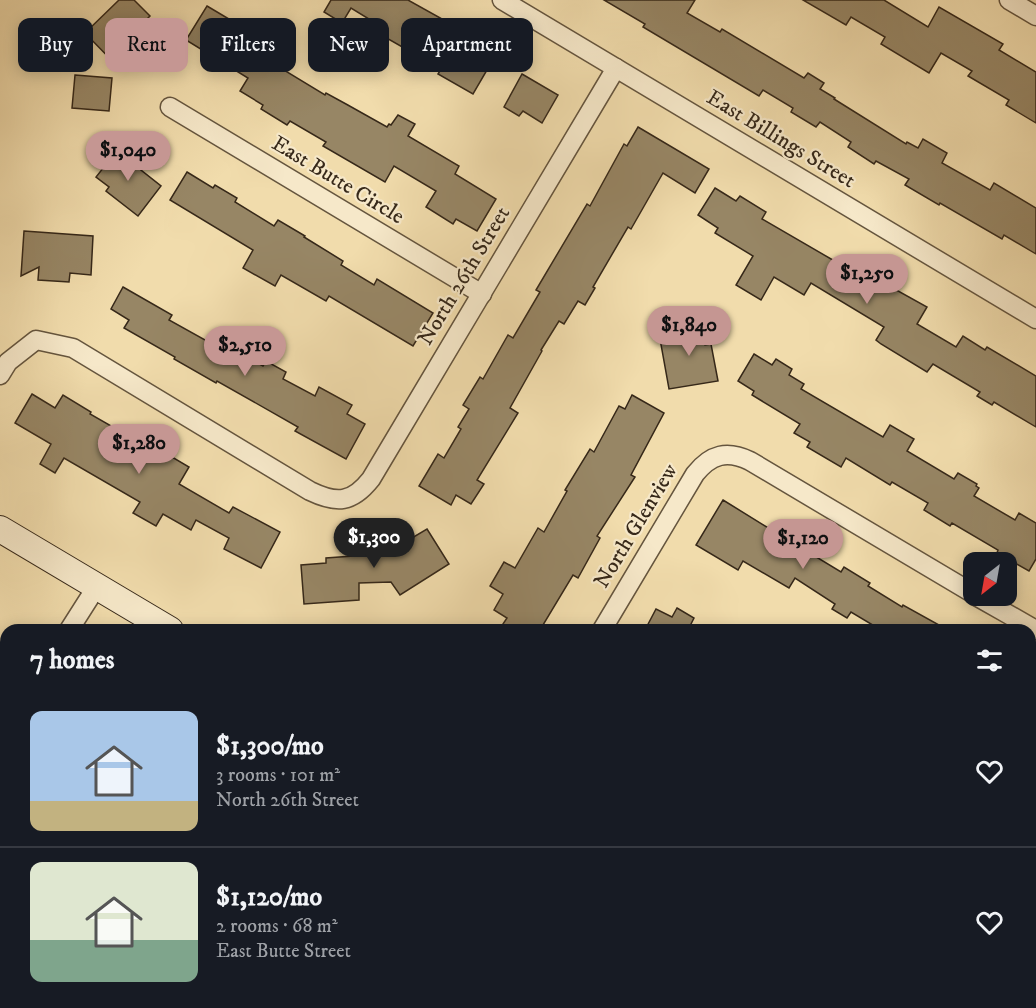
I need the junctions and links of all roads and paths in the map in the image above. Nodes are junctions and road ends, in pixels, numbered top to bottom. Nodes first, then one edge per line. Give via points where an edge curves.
1 (502, 0) edge
2 (1009, 0) edge
3 (1036, 16) edge
4 (616, 68) junction
5 (170, 107) dead end
6 (482, 294) junction
7 (1036, 319) edge
8 (0, 375) edge
9 (0, 529) edge
10 (97, 586) junction
11 (963, 588) edge
12 (994, 606) edge
13 (73, 624) edge
14 (160, 624) edge
15 (606, 624) edge
16 (1026, 624) edge

1 - 4 street, East Billings Street
2 - 3 street
4 - 6 street, North 26th Street
4 - 7 street, East Billings Street
5 - 6 street, East Butte Circle
6 - 8 street, North 26th Street via 371,479 345,500 310,491 73,348 36,340 8,362
9 - 10 main road
10 - 13 street
10 - 14 main road
11 - 15 street, North Glenview via 750,461 719,454 695,474
12 - 16 street

